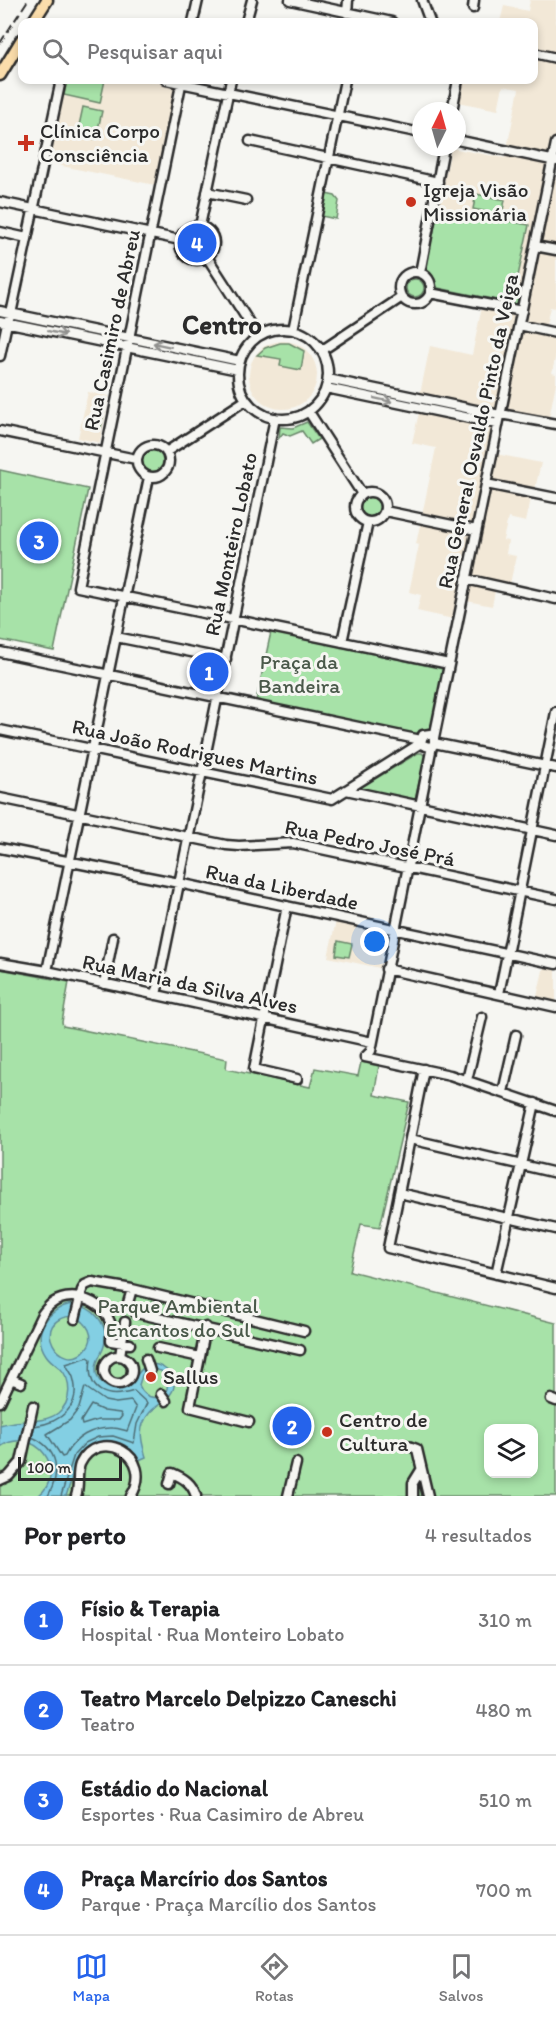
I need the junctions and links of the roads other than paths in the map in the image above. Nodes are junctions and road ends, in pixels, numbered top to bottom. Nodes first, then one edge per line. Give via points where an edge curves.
1 (47, 0) edge
2 (198, 0) edge
3 (252, 0) edge
4 (290, 0) edge
5 (348, 0) edge
6 (422, 0) edge
7 (346, 13) junction
8 (36, 18) edge
9 (195, 18) edge
10 (247, 18) edge
11 (355, 18) edge
12 (429, 18) edge
13 (18, 50) edge
14 (538, 54) edge
15 (556, 58) edge
16 (0, 75) edge
17 (60, 84) edge
18 (181, 84) edge
19 (194, 84) edge
20 (230, 84) edge
21 (344, 84) edge
22 (457, 84) edge
23 (227, 92) junction
24 (454, 102) edge
25 (337, 115) junction
26 (412, 131) edge
27 (250, 141) dead end
28 (466, 142) edge
29 (556, 143) edge
30 (442, 156) edge
31 (328, 158) junction
32 (554, 160) edge
33 (438, 182) junction
34 (207, 192) junction
35 (246, 200) dead end
36 (0, 202) edge
37 (34, 209) junction
38 (200, 226) junction
39 (0, 232) edge
40 (150, 233) junction
41 (27, 238) junction
42 (180, 240) junction
43 (535, 246) junction
44 (556, 250) edge
45 (207, 257) junction
46 (420, 273) junction
47 (430, 293) junction
48 (402, 297) junction
49 (522, 311) junction
50 (0, 312) edge
51 (11, 314) junction
52 (3, 322) edge
53 (519, 325) junction
54 (293, 330) junction
55 (556, 333) edge
56 (258, 336) junction
57 (129, 338) junction
58 (127, 348) junction
59 (321, 351) junction
60 (0, 356) edge
61 (239, 366) junction
62 (327, 384) junction
63 (246, 400) junction
64 (309, 412) junction
65 (276, 418) junction
66 (499, 420) junction
67 (556, 424) edge
68 (0, 431) edge
69 (166, 452) junction
70 (106, 453) junction
71 (136, 459) junction
72 (149, 477) junction
73 (486, 484) junction
74 (362, 494) junction
75 (556, 498) edge
76 (385, 511) junction
77 (368, 522) junction
78 (476, 530) junction
79 (466, 579) junction
80 (124, 597) junction
81 (556, 598) edge
82 (234, 620) junction
83 (116, 637) junction
84 (342, 642) junction
85 (0, 652) edge
86 (226, 658) junction
87 (449, 664) junction
88 (108, 675) junction
89 (218, 698) junction
90 (556, 712) edge
91 (0, 730) edge
92 (428, 741) junction
93 (93, 749) junction
94 (545, 766) junction
95 (556, 768) edge
96 (202, 772) junction
97 (346, 790) junction
98 (0, 798) edge
99 (420, 806) junction
100 (79, 814) junction
101 (532, 830) junction
102 (556, 835) edge
103 (189, 837) junction
104 (0, 848) edge
105 (70, 862) junction
106 (407, 867) junction
107 (179, 883) junction
108 (520, 891) junction
109 (556, 899) edge
110 (287, 906) junction
111 (394, 929) junction
112 (113, 938) dead end
113 (508, 954) junction
114 (0, 963) edge
115 (556, 964) edge
116 (386, 969) junction
117 (47, 971) junction
118 (104, 984) junction
119 (500, 994) junction
120 (156, 995) junction
121 (556, 1007) edge
122 (482, 1017) dead end
123 (265, 1018) junction
124 (516, 1035) dead end
125 (371, 1052) junction
126 (424, 1069) junction
127 (297, 1079) dead end
128 (467, 1080) junction
129 (503, 1092) junction
130 (535, 1103) junction
131 (556, 1111) edge
132 (410, 1139) junction
133 (521, 1165) junction
134 (556, 1173) edge
135 (399, 1193) junction
136 (509, 1218) junction
137 (556, 1229) edge
138 (496, 1274) junction
139 (556, 1288) edge
140 (132, 1289) junction
141 (79, 1300) junction
142 (128, 1303) dead end
143 (136, 1313) dead end
144 (75, 1319) dead end
145 (125, 1322) dead end
146 (206, 1327) junction
147 (304, 1331) dead end
148 (126, 1343) junction
149 (158, 1348) dead end
150 (300, 1350) dead end
151 (120, 1356) dead end
152 (200, 1357) junction
153 (11, 1378) junction
154 (21, 1383) dead end
155 (0, 1402) edge
156 (33, 1406) dead end
157 (249, 1422) dead end
158 (406, 1445) dead end
159 (296, 1463) dead end
160 (421, 1470) junction
161 (0, 1480) edge
162 (169, 1484) dead end
163 (421, 1495) edge
164 (76, 1496) edge
165 (131, 1496) edge
166 (196, 1496) edge
167 (288, 1496) edge

1 - 8 main road
2 - 9 street
3 - 10 street
4 - 7 street
5 - 7 street
6 - 12 street
7 - 11 street
13 - 16 main road
14 - 15 street
17 - 37 street
18 - 40 street, Rua Casimiro de Abreu
19 - 23 street
20 - 23 street
21 - 25 street
22 - 24 street
23 - 25 street
23 - 34 street
25 - 26 street
25 - 31 street
27 - 31 street
28 - 32 street
29 - 32 street, Rua General Osvaldo Pinto da Veiga
30 - 33 street
31 - 33 street
31 - 54 street
32 - 43 street, Rua General Osvaldo Pinto da Veiga
33 - 46 street
34 - 35 street
34 - 38 street
36 - 37 street
37 - 40 street
37 - 41 street
38 - 42 street via 187,229
38 - 45 street via 213,236 213,247
39 - 41 street
40 - 42 street
40 - 57 street, Rua Casimiro de Abreu
41 - 51 street
42 - 45 street via 186,256 196,260
43 - 44 street
43 - 49 street, Rua General Osvaldo Pinto da Veiga
45 - 56 street
46 - 47 street via 428,278
46 - 48 street via 410,273 403,279 399,288
47 - 48 street via 420,303 410,303
47 - 49 street
48 - 59 street
49 - 53 street, Rua General Osvaldo Pinto da Veiga
50 - 51 street
51 - 52 street
51 - 57 street
52 -> 58 street
52 - 60 street
53 - 55 street
53 - 66 street, Rua General Osvaldo Pinto da Veiga
54 - 56 street via 268,331
54 - 59 street via 315,342
56 - 61 street via 243,351
57 - 58 street, Rua Casimiro de Abreu
61 -> 57 street
58 - 61 street
58 - 70 street, Rua Casimiro de Abreu
59 - 62 street
61 - 63 street via 238,379
62 - 64 street
62 - 66 street
63 - 65 street via 263,415
63 - 69 street
64 - 65 street
64 - 74 street
65 - 82 street, Rua Monteiro Lobato
66 - 67 street via 506,415
66 - 73 street, Rua General Osvaldo Pinto da Veiga
68 - 70 street
69 - 71 street via 160,446 150,445 141,449
69 - 72 street via 167,470
70 - 71 street
70 - 80 street, Rua Casimiro de Abreu via 78,587
71 - 72 street via 140,472
72 - 80 street
73 - 75 street
73 - 78 street, Rua General Osvaldo Pinto da Veiga
74 - 76 street via 380,495
74 - 77 street via 355,510
76 - 77 street via 379,520
76 - 78 street
77 - 84 street
78 - 79 street, Rua General Osvaldo Pinto da Veiga
79 - 81 street
79 - 87 street, Rua General Osvaldo Pinto da Veiga
80 - 82 street
80 - 83 street
82 - 84 street
82 - 86 street, Rua Monteiro Lobato
83 - 86 street
83 - 88 street
84 - 87 street
85 - 88 street
86 - 89 street, Rua Monteiro Lobato
87 - 92 street, Rua General Osvaldo Pinto da Veiga via 436,725
88 - 89 street
88 - 93 street
89 - 92 street
89 - 96 street, Rua Monteiro Lobato
90 - 94 street
91 - 93 street, Rua João Rodrigues Martins
92 - 94 street
92 - 97 street
92 - 99 street, Rua General Osvaldo Pinto da Veiga
93 - 96 street, Rua João Rodrigues Martins
93 - 100 street
94 - 95 street
94 - 101 street
96 - 97 street, Rua João Rodrigues Martins via 332,799
96 - 103 street, Rua Monteiro Lobato
97 - 99 street, Rua João Rodrigues Martins
98 - 100 street, Rua Pedro José Prá
99 - 101 street, Rua João Rodrigues Martins
99 - 106 street, Rua General Osvaldo Pinto da Veiga
100 - 103 street, Rua Pedro José Prá
100 - 105 street
101 - 102 street, Rua João Rodrigues Martins
101 - 108 street
103 - 106 street, Rua Pedro José Prá via 233,846 293,843
103 - 107 street, Rua Monteiro Lobato
104 - 105 street, Rua da Liberdade
105 - 107 street, Rua da Liberdade
105 - 117 street
106 - 108 street, Rua Pedro José Prá
106 - 111 street, Rua General Osvaldo Pinto da Veiga
107 - 110 street, Rua da Liberdade
107 - 120 street, Rua Monteiro Lobato
108 - 109 street, Rua Pedro José Prá
108 - 113 street
110 - 111 street, Rua da Liberdade
110 - 123 street
111 - 113 street, Rua da Liberdade
111 - 116 street, Rua General Osvaldo Pinto da Veiga
112 - 118 street
113 - 115 street, Rua da Liberdade
113 - 119 street
114 - 117 street, Rua Maria da Silva Alves
116 - 119 street
116 - 125 street, Rua General Osvaldo Pinto da Veiga
117 - 118 street, Rua Maria da Silva Alves
118 - 120 street, Rua Maria da Silva Alves
119 - 121 street
120 - 123 street, Rua Maria da Silva Alves
122 - 128 street
123 - 125 street, Rua Maria da Silva Alves
123 - 127 street via 254,1069
124 - 129 street
125 - 126 street, Rua Maria da Silva Alves
126 - 128 street, Rua Maria da Silva Alves
126 - 132 street
128 - 129 street, Rua Maria da Silva Alves
129 - 130 street, Rua Maria da Silva Alves
130 - 131 street, Rua Maria da Silva Alves
130 - 133 street
132 - 133 street
132 - 135 street
133 - 134 street
133 - 136 street
135 - 136 street
135 - 138 street via 388,1248
136 - 137 street
136 - 138 street
138 - 139 street
140 - 141 street via 92,1281 85,1285
140 - 142 street
140 - 147 street
141 - 144 street
141 - 148 street via 97,1306 106,1315 111,1341
141 - 153 street via 60,1300 40,1316
143 - 146 street
145 - 148 street
146 - 150 street
146 - 152 street
148 - 151 street
149 - 152 street
152 - 157 street via 190,1407
153 - 154 street
153 - 155 street
156 - 161 street via 21,1462
158 - 160 street via 417,1449
159 - 167 street
160 - 163 street
160 - 163 street via 413,1483
162 - 166 street via 172,1473 184,1478
164 - 165 street via 80,1465 86,1455 106,1446 128,1453 135,1463 138,1475

